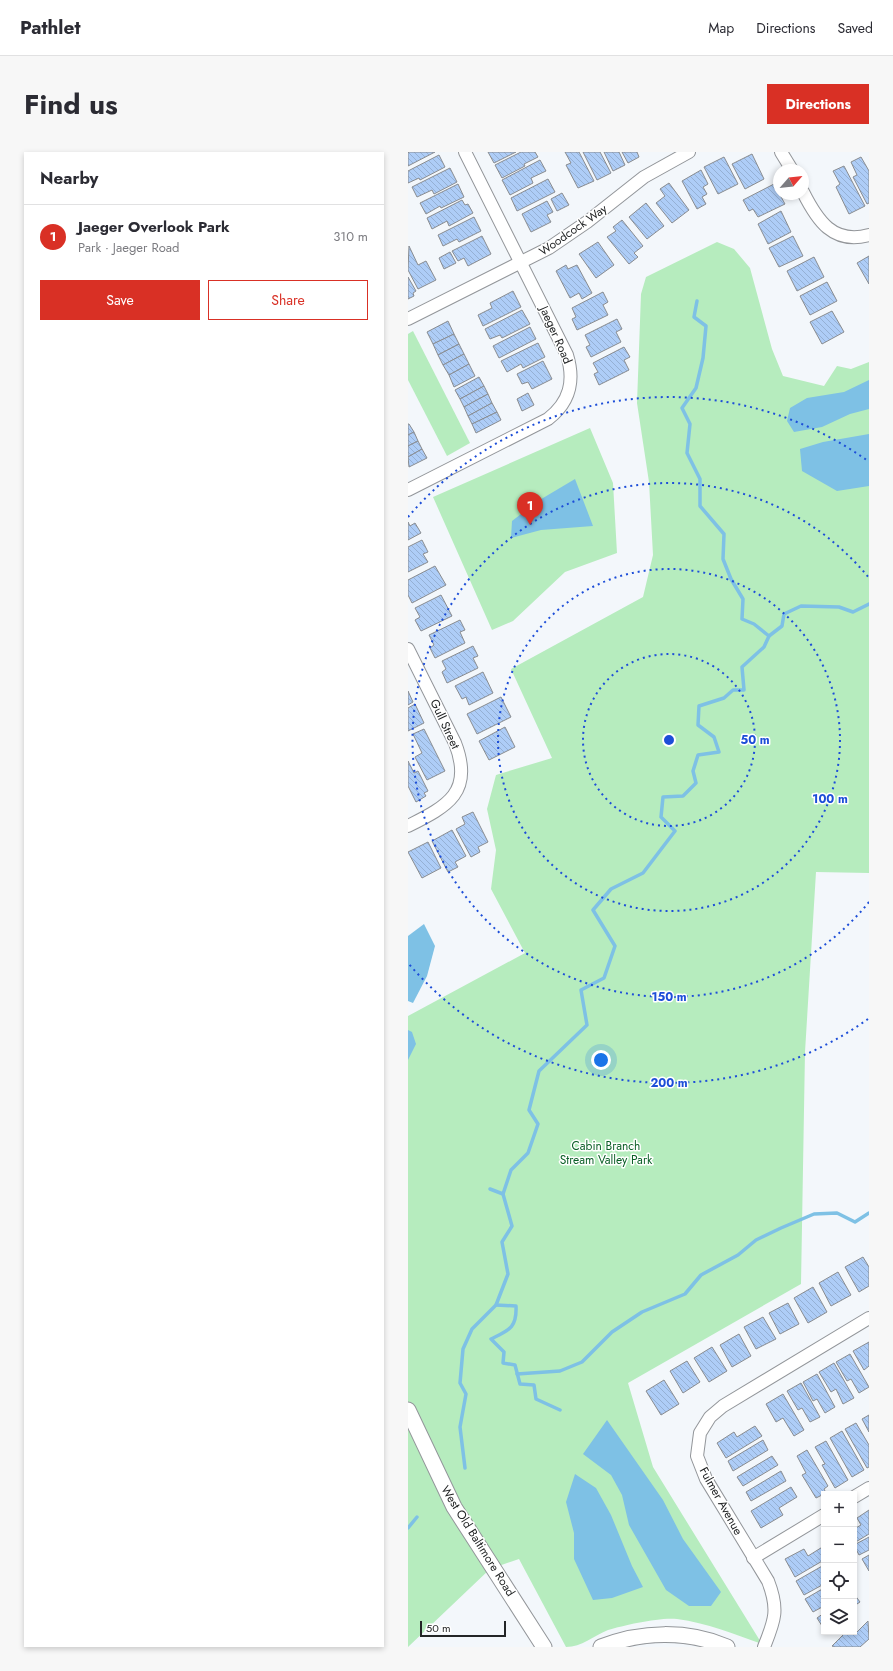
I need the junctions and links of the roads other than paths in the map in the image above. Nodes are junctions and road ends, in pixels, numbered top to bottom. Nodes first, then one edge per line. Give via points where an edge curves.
1 (465, 152) edge
2 (689, 152) edge
3 (781, 152) edge
4 (788, 164) edge
5 (807, 200) edge
6 (869, 235) edge
7 (521, 263) junction
8 (408, 319) edge
9 (408, 490) edge
10 (408, 649) edge
11 (408, 826) edge
12 (869, 1318) edge
13 (408, 1410) edge
14 (869, 1488) edge
15 (857, 1495) edge
16 (821, 1517) edge
17 (753, 1558) junction
18 (544, 1647) edge
19 (601, 1647) edge
20 (728, 1647) edge
21 (764, 1647) edge

1 - 7 street, Jaeger Road
2 - 7 street, Woodcock Way via 644,177 587,222 549,248
3 - 4 street
5 - 6 street via 817,218 830,230 853,238
7 - 8 street, Woodcock Way
7 - 9 street, Jaeger Road via 567,355 571,376 564,403 548,419
10 - 11 street, Gull Street via 455,742 462,774 460,785 446,804
12 - 17 street, Fulmer Avenue via 723,1406 710,1417 700,1433 697,1456 706,1479
13 - 18 street, West Old Baltimore Road via 454,1507
14 - 15 street
16 - 17 street
17 - 21 street, Fulmer Avenue via 768,1581 774,1596 773,1624
19 - 20 street via 630,1637 682,1635

